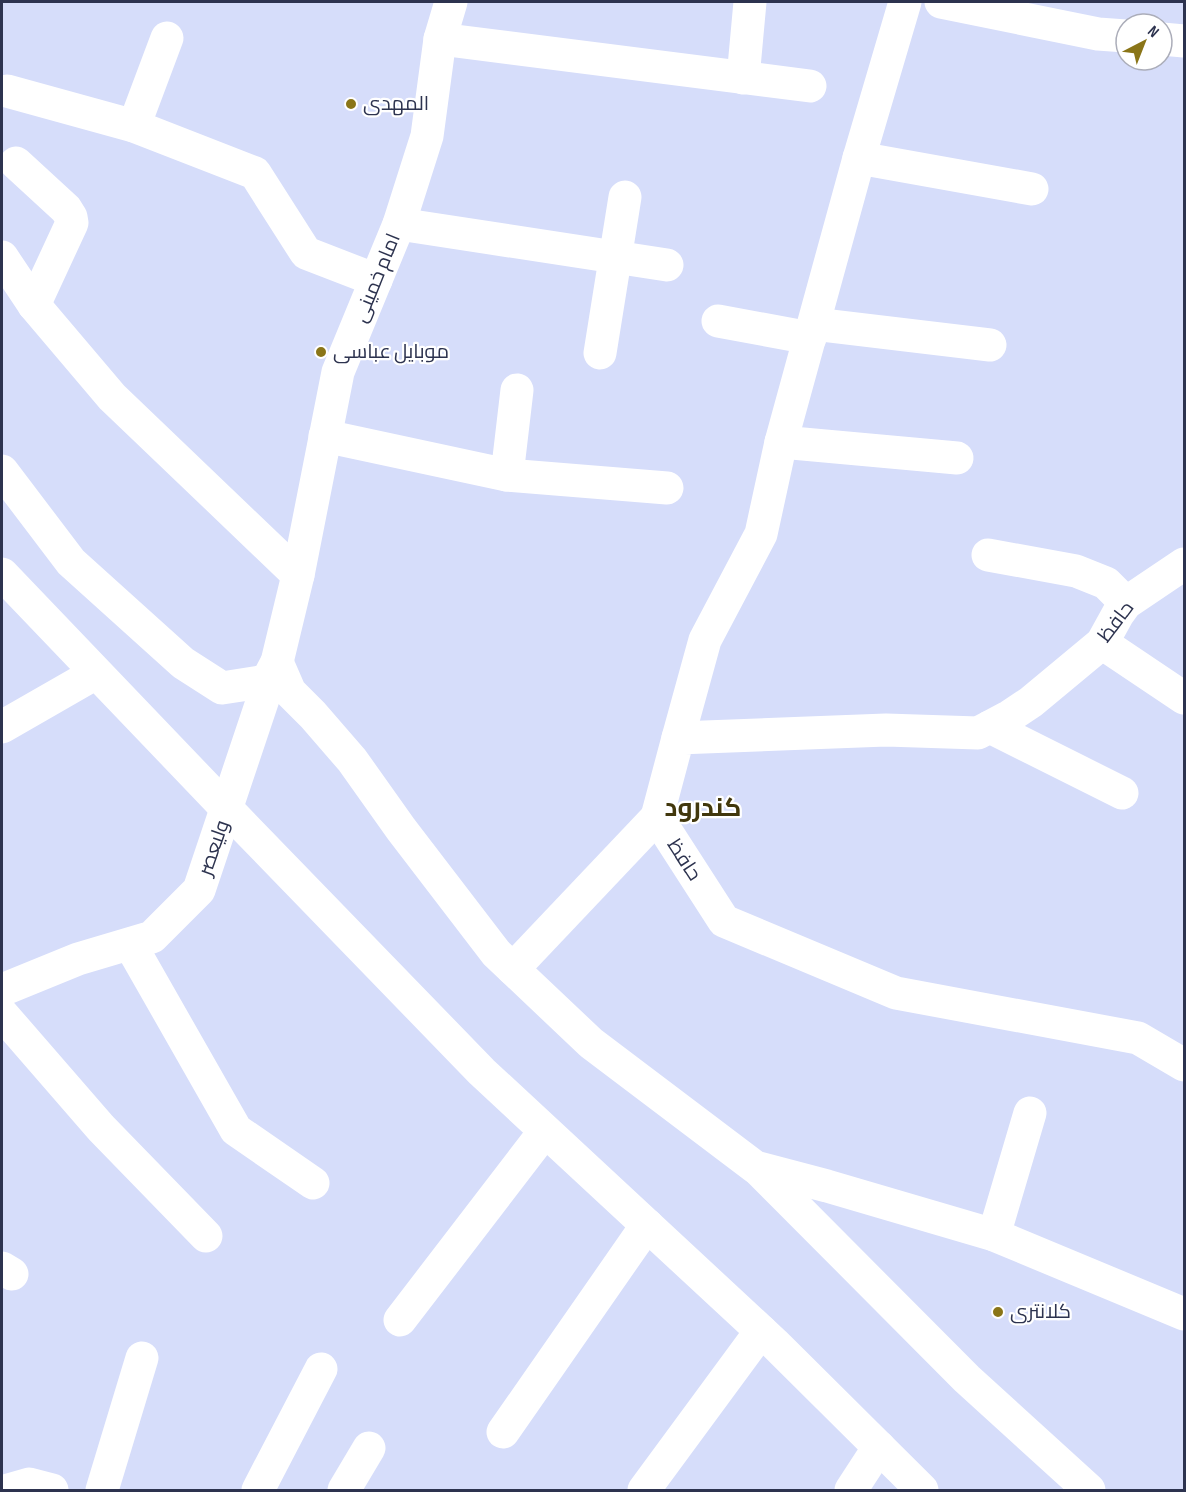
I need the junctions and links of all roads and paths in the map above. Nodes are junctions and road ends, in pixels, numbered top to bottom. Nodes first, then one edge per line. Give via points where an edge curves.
1 (451, 2) edge
2 (750, 2) edge
3 (905, 2) edge
4 (941, 2) edge
5 (1114, 35) edge
6 (167, 38) dead end
7 (440, 39) junction
8 (743, 78) junction
9 (810, 86) dead end
10 (7, 91) dead end
11 (134, 126) junction
12 (860, 158) junction
13 (16, 163) dead end
14 (1032, 189) dead end
15 (625, 197) dead end
16 (399, 224) junction
17 (2, 257) edge
18 (616, 258) junction
19 (667, 265) dead end
20 (376, 280) junction
21 (34, 305) junction
22 (718, 321) dead end
23 (812, 331) junction
24 (990, 345) dead end
25 (600, 353) dead end
26 (517, 390) dead end
27 (325, 436) junction
28 (781, 442) junction
29 (957, 458) dead end
30 (2, 471) edge
31 (507, 475) junction
32 (667, 488) dead end
33 (988, 555) dead end
34 (1185, 564) edge
35 (2, 574) edge
36 (298, 575) junction
37 (1126, 603) junction
38 (1102, 643) junction
39 (96, 673) junction
40 (270, 678) junction
41 (1185, 698) edge
42 (2, 727) edge
43 (990, 727) junction
44 (678, 738) junction
45 (1122, 793) dead end
46 (231, 797) junction
47 (657, 817) junction
48 (130, 944) junction
49 (513, 969) junction
50 (2, 990) edge
51 (2, 1014) edge
52 (1185, 1065) edge
53 (1030, 1113) dead end
54 (545, 1131) junction
55 (755, 1167) junction
56 (313, 1183) dead end
57 (647, 1225) junction
58 (994, 1234) junction
59 (206, 1236) dead end
60 (1185, 1314) edge
61 (400, 1320) dead end
62 (761, 1331) junction
63 (142, 1358) dead end
64 (321, 1370) dead end
65 (502, 1432) dead end
66 (369, 1448) dead end
67 (879, 1448) junction
68 (8, 1491) edge
69 (52, 1491) edge
70 (102, 1491) edge
71 (258, 1491) edge
72 (345, 1491) edge
73 (644, 1491) edge
74 (850, 1491) edge
75 (922, 1491) edge
76 (1089, 1491) edge

1 - 7 street, امام خمینی
2 - 8 street
3 - 12 street
4 - 5 street
6 - 11 street
7 - 8 street
7 - 16 street, امام خمینی via 427,136
8 - 9 street
10 - 11 street
11 - 20 street via 255,173 306,253
12 - 14 street
12 - 23 street
13 - 21 street via 66,209 72,223
15 - 18 street
16 - 18 street
16 - 20 street, امام خمینی
17 - 21 street
18 - 19 street
18 - 25 street
20 - 27 street, امام خمینی via 338,372
21 - 36 street via 112,397
22 - 23 street
23 - 24 street
23 - 28 street
26 - 31 street
27 - 31 street
27 - 36 street, امام خمینی
28 - 29 street
28 - 44 street via 761,534 705,640
30 - 40 street via 71,562 183,663 222,688
31 - 32 street
33 - 37 street via 1076,572 1106,583
34 - 37 street, حافظ
35 - 39 street
36 - 40 street, امام خمینی
37 - 38 street, حافظ
38 - 41 street
38 - 43 street, حافظ via 1031,702
39 - 42 street
39 - 46 street
40 - 46 street, ولیعصر
40 - 49 street via 313,715 352,760 496,953
43 - 44 street, حافظ via 978,733 886,730
43 - 45 street
44 - 47 street, حافظ
46 - 48 street, ولیعصر via 199,891 152,937
46 - 54 street via 482,1072
47 - 49 street
47 - 52 street, حافظ via 724,921 896,993 1138,1038
48 - 50 street, ولیعصر via 78,959
48 - 56 street via 236,1130
49 - 55 street via 591,1042
51 - 59 street via 101,1128
53 - 58 street
54 - 57 street
54 - 61 street
55 - 58 street
55 - 76 street via 967,1379
57 - 62 street
57 - 65 street
58 - 60 street
62 - 67 street
62 - 73 street
63 - 70 street
64 - 71 street
66 - 72 street
67 - 74 street
67 - 75 street
68 - 69 street via 28,1484

